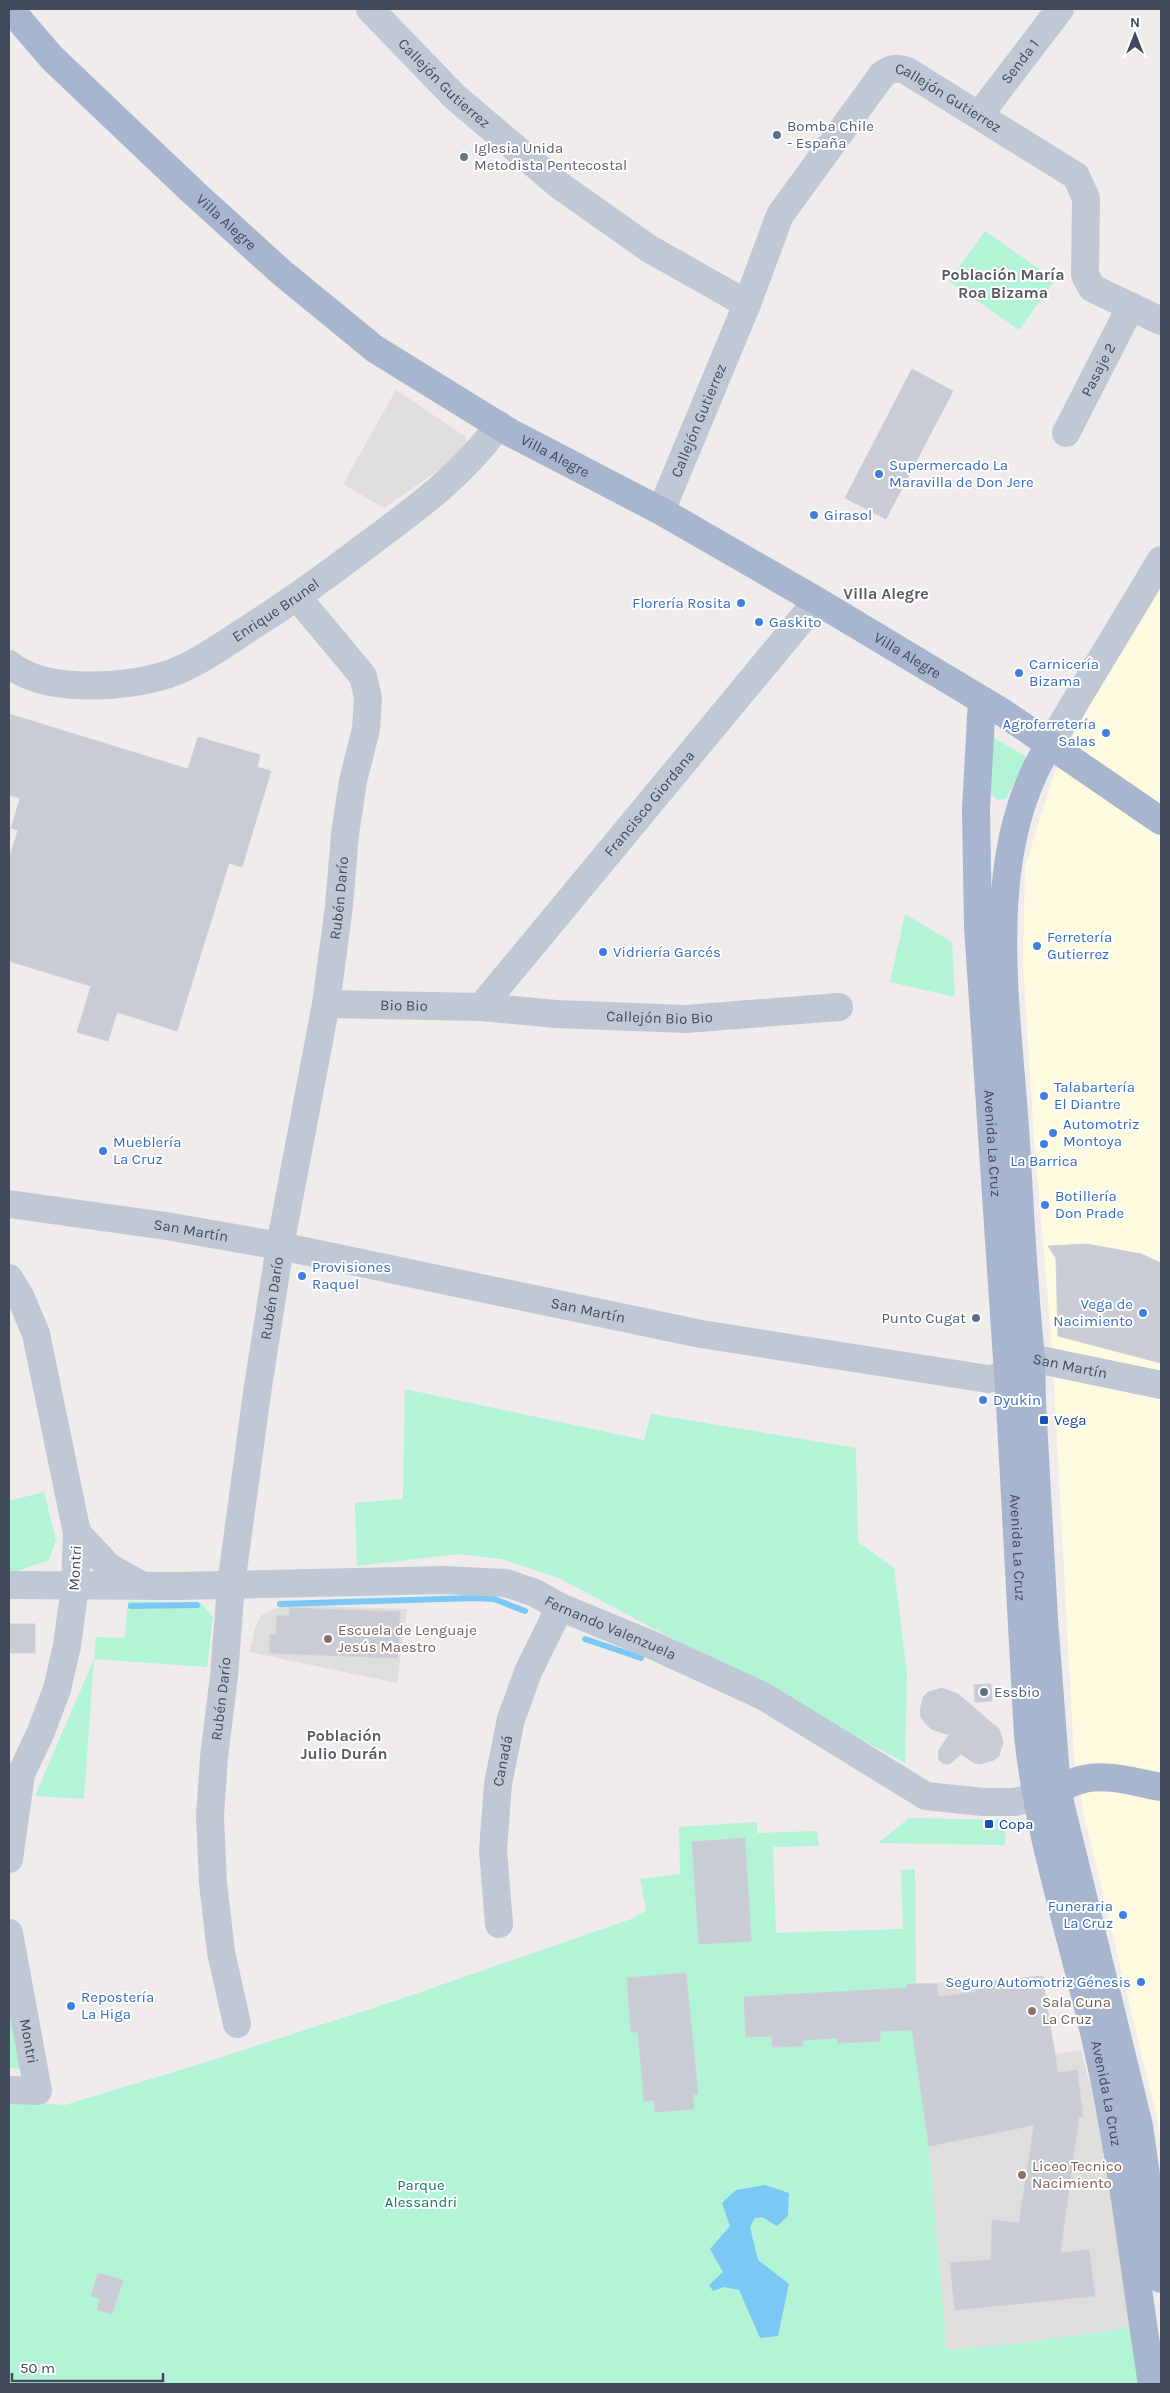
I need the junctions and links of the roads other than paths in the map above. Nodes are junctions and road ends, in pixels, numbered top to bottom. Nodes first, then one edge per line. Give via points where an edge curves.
1 (10, 9) edge
2 (370, 9) edge
3 (1060, 9) edge
4 (980, 114) junction
5 (747, 304) junction
6 (1131, 306) junction
7 (1161, 321) edge
8 (499, 425) junction
9 (1066, 433) dead end
10 (661, 511) junction
11 (1161, 560) edge
12 (297, 597) junction
13 (818, 601) junction
14 (9, 664) edge
15 (982, 700) junction
16 (1050, 744) junction
17 (976, 809) junction
18 (1017, 816) junction
19 (1161, 821) edge
20 (326, 1004) junction
21 (481, 1007) junction
22 (839, 1008) dead end
23 (10, 1205) edge
24 (280, 1246) junction
25 (9, 1278) edge
26 (1031, 1358) junction
27 (1008, 1376) junction
28 (1161, 1385) edge
29 (77, 1533) junction
30 (231, 1585) junction
31 (9, 1586) edge
32 (75, 1586) junction
33 (143, 1586) junction
34 (560, 1607) junction
35 (15, 1773) edge
36 (1161, 1787) edge
37 (1046, 1794) junction
38 (9, 1858) edge
39 (499, 1924) dead end
40 (9, 1933) edge
41 (237, 2024) dead end
42 (9, 2090) edge
43 (1142, 2162) edge
44 (1161, 2279) edge
45 (1152, 2384) edge

1 - 8 main road, Villa Alegre via 52,58 281,272 375,349
2 - 5 street, Callejón Gutierrez via 455,96 559,185 648,248
3 - 4 street, Senda 1
4 - 5 street, Callejón Gutierrez via 907,71 898,68 886,72 780,215
4 - 6 street, Callejón Gutierrez via 1076,176 1086,198 1085,276 1092,288
5 - 10 street, Callejón Gutierrez
6 - 7 street, Callejón Gutierrez
6 - 9 street, Pasaje 2
8 - 10 main road, Villa Alegre
8 - 12 street, Enrique Brunel via 473,459 433,496
10 - 13 main road, Villa Alegre
11 - 16 street
12 - 14 street, Enrique Brunel via 189,665 150,680 108,685 55,684 32,678
12 - 20 street, Rubén Darío via 363,676 368,698 366,729 353,781 345,834
13 - 15 main road, Villa Alegre
13 - 21 street, Francisco Giordana
15 - 16 main road, Villa Alegre
15 - 17 main road, Avenida La Cruz
16 - 18 main road, Avenida La Cruz via 1029,781
16 - 19 main road, Villa Alegre
17 - 18 main road
17 - 27 main road, Avenida La Cruz via 978,926
18 - 26 main road, Avenida La Cruz via 1006,872 1003,921
20 - 21 street, Bio Bio
20 - 24 street, Rubén Darío
21 - 22 street, Callejón Bio Bio via 556,1014 686,1018
23 - 24 street, San Martín via 166,1226
24 - 27 street, San Martín via 701,1334 988,1380
24 - 30 street, Rubén Darío via 256,1393
25 - 29 street, Montri via 22,1298 36,1334
26 - 27 street, San Martín
26 - 28 street, San Martín
26 - 37 main road, Avenida La Cruz via 1044,1619
27 - 37 main road, Avenida La Cruz via 1028,1736
29 - 32 street, Montri
29 - 33 street, Fernando Valenzuela via 109,1567
30 - 33 street, Fernando Valenzuela
30 - 34 street, Fernando Valenzuela via 479,1580 506,1583
30 - 41 street, Rubén Darío via 210,1816 221,1952
31 - 32 street, Fernando Valenzuela
32 - 33 street, Fernando Valenzuela
32 - 35 street, Montri via 57,1689 40,1734
34 - 37 street, Fernando Valenzuela via 763,1696 926,1796 1014,1802
34 - 39 street, Canadá via 528,1672 514,1711 498,1784 493,1850
35 - 38 street, Montri
36 - 37 main road via 1103,1777 1085,1778
37 - 43 main road, Avenida La Cruz via 1099,1959 1139,2126
40 - 42 street, Montri via 38,2091
43 - 44 main road, Avenida La Cruz
43 - 45 main road, Avenida La Cruz

